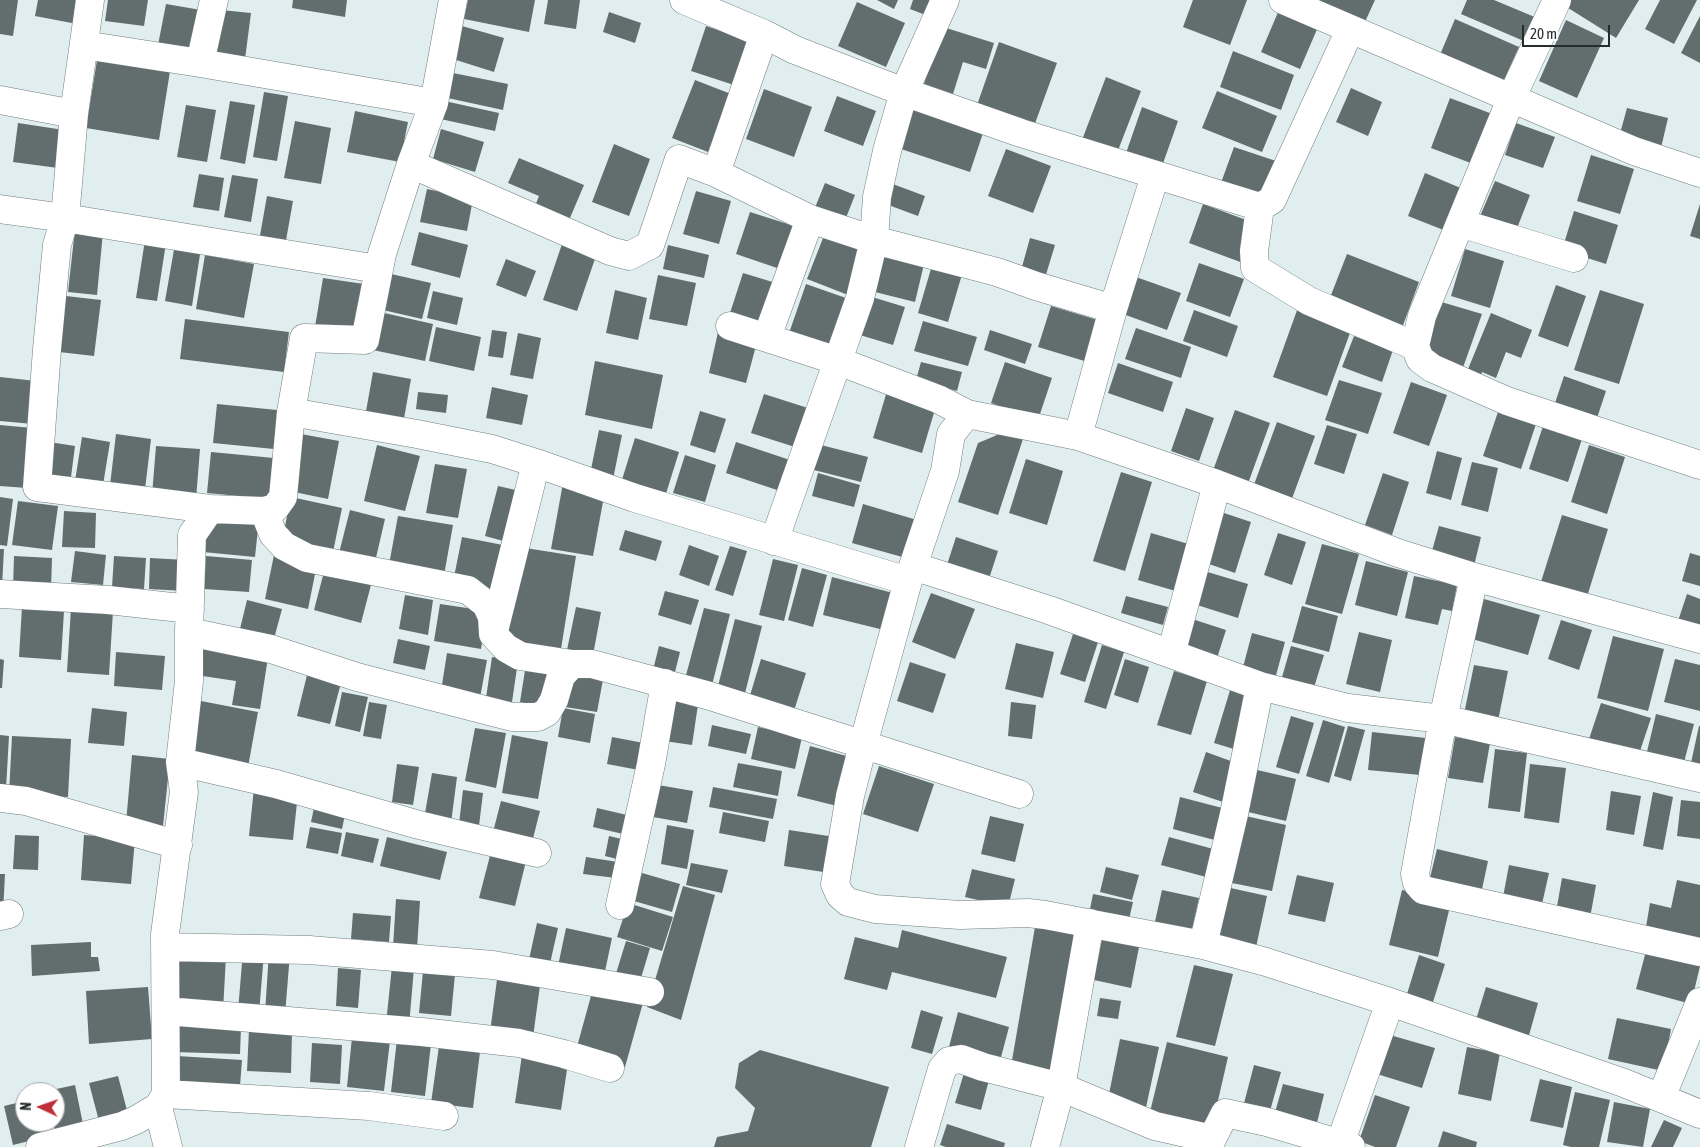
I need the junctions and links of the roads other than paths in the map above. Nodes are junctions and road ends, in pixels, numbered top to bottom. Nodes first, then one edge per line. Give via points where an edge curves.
1 (90, 0) edge
2 (214, 0) edge
3 (453, 0) edge
4 (684, 0) edge
5 (945, 0) edge
6 (1283, 0) edge
7 (1557, 0) edge
8 (1350, 30) junction
9 (764, 34) junction
10 (84, 45) junction
11 (200, 63) junction
12 (904, 92) junction
13 (1511, 99) junction
14 (0, 100) edge
15 (434, 103) junction
16 (74, 114) junction
17 (411, 164) junction
18 (716, 173) junction
19 (1700, 173) edge
20 (1155, 176) junction
21 (1260, 207) junction
22 (0, 210) edge
23 (65, 218) junction
24 (810, 219) junction
25 (1460, 224) junction
26 (874, 240) junction
27 (1574, 258) dead end
28 (378, 269) junction
29 (1113, 309) junction
30 (730, 326) dead end
31 (767, 337) junction
32 (1415, 346) junction
33 (838, 361) junction
34 (291, 412) junction
35 (967, 414) junction
36 (1078, 436) junction
37 (536, 462) junction
38 (1700, 465) edge
39 (1217, 484) junction
40 (210, 509) junction
41 (264, 511) junction
42 (774, 541) junction
43 (911, 573) junction
44 (1474, 576) junction
45 (0, 594) edge
46 (190, 620) junction
47 (493, 634) junction
48 (1700, 639) edge
49 (1170, 654) junction
50 (572, 664) junction
51 (665, 684) junction
52 (1260, 686) junction
53 (1443, 719) junction
54 (863, 745) junction
55 (180, 762) junction
56 (1700, 778) edge
57 (1019, 794) dead end
58 (0, 798) edge
59 (178, 845) junction
60 (537, 853) dead end
61 (620, 905) dead end
62 (1090, 923) junction
63 (1203, 945) junction
64 (165, 947) junction
65 (1700, 952) edge
66 (650, 992) dead end
67 (1390, 1002) junction
68 (1700, 1002) edge
69 (166, 1011) junction
70 (610, 1068) dead end
71 (1061, 1087) junction
72 (1661, 1098) junction
73 (162, 1100) junction
74 (1700, 1114) edge
75 (444, 1116) dead end
76 (1346, 1146) edge
77 (40, 1147) edge
78 (168, 1147) edge
79 (919, 1147) edge
80 (1045, 1147) edge

1 - 10 street
2 - 11 street
3 - 15 street
4 - 9 street
5 - 12 street
6 - 8 street
7 - 13 street
8 - 13 street
8 - 21 street via 1272,200
9 - 12 street via 795,50
9 - 18 street
10 - 11 street
10 - 16 street
11 - 15 street
12 - 20 street
12 - 26 street via 877,196
13 - 19 street via 1634,151
13 - 25 street
14 - 16 street
15 - 17 street
16 - 23 street
17 - 18 street via 610,251 629,256 650,245 679,159
17 - 28 street
18 - 24 street
20 - 21 street
20 - 29 street
21 - 32 street via 1255,268 1309,302
22 - 23 street
23 - 28 street
23 - 40 street via 57,245 37,487
24 - 26 street
24 - 31 street
25 - 27 street
25 - 32 street via 1422,316
26 - 29 street via 997,272
26 - 33 street via 860,298
28 - 34 street via 365,340 304,338
29 - 36 street
30 - 31 street
31 - 33 street
32 - 38 street via 1420,359 1432,368 1499,398
33 - 35 street via 938,399
33 - 42 street
34 - 37 street via 492,449
34 - 41 street via 282,497 275,508
35 - 36 street
35 - 43 street via 951,434 945,471
36 - 39 street
37 - 42 street via 634,498
37 - 47 street
39 - 44 street via 1398,553
39 - 49 street
40 - 41 street
40 - 46 street via 192,534
41 - 47 street via 273,534 284,546 308,558 468,590 486,604 492,617
42 - 43 street
43 - 49 street via 1049,610
43 - 54 street
44 - 48 street
44 - 53 street
45 - 46 street via 108,600
46 - 50 street via 357,677 512,717 538,717 547,712 561,676
46 - 55 street via 190,681
47 - 50 street via 506,648 520,656
49 - 52 street
50 - 51 street via 592,664
51 - 54 street
51 - 61 street
52 - 53 street via 1348,708
52 - 63 street
53 - 56 street
53 - 65 street via 1415,874 1416,884 1423,890
54 - 57 street
54 - 62 street via 850,796 836,884 840,895 848,902 875,909 960,915 1028,913
55 - 59 street via 184,792
55 - 60 street
58 - 59 street via 26,801
59 - 64 street
62 - 63 street
62 - 71 street
63 - 67 street
64 - 66 street via 309,950 493,965
64 - 69 street
67 - 72 street
67 - 76 street
68 - 72 street
69 - 70 street via 519,1043
69 - 73 street
71 - 76 street via 1155,1126 1212,1139 1224,1113 1267,1122
71 - 79 street via 961,1059 949,1061 942,1069 936,1086
71 - 80 street
72 - 74 street
73 - 75 street via 369,1106
73 - 77 street via 136,1120 122,1126
73 - 78 street

